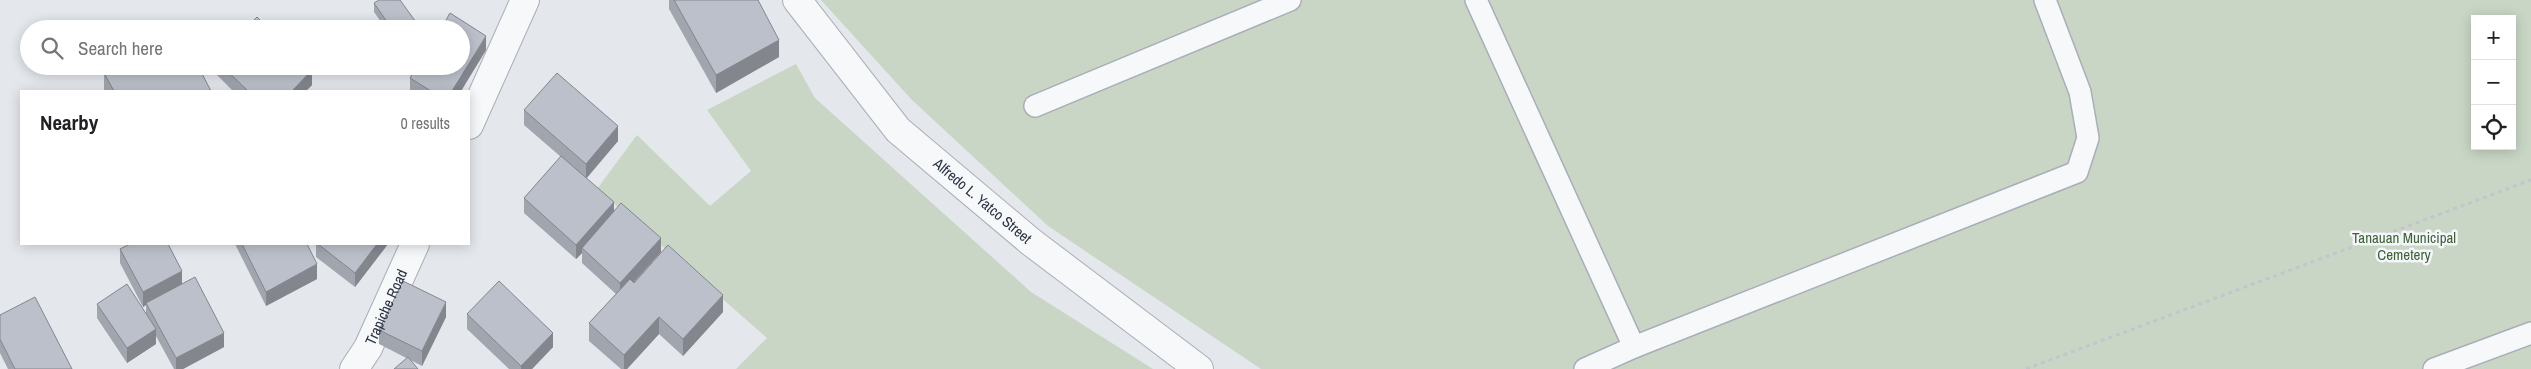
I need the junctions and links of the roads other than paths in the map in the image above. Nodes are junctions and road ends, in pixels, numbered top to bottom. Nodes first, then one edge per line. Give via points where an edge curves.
1 (525, 0) edge
2 (797, 0) edge
3 (1290, 0) edge
4 (1476, 0) edge
5 (2045, 0) edge
6 (1035, 106) dead end
7 (470, 122) edge
8 (415, 245) edge
9 (2531, 333) edge
10 (1634, 347) junction
11 (354, 369) edge
12 (1199, 369) edge
13 (1585, 369) edge
14 (2434, 369) edge

1 - 7 street
2 - 12 street, Alfredo L. Yatco Street via 898,130 1031,242
3 - 6 lane
4 - 10 lane
5 - 10 lane via 2080,92 2088,138 2077,172
8 - 11 street, Trapiche Road via 368,348
9 - 14 lane
10 - 13 lane

